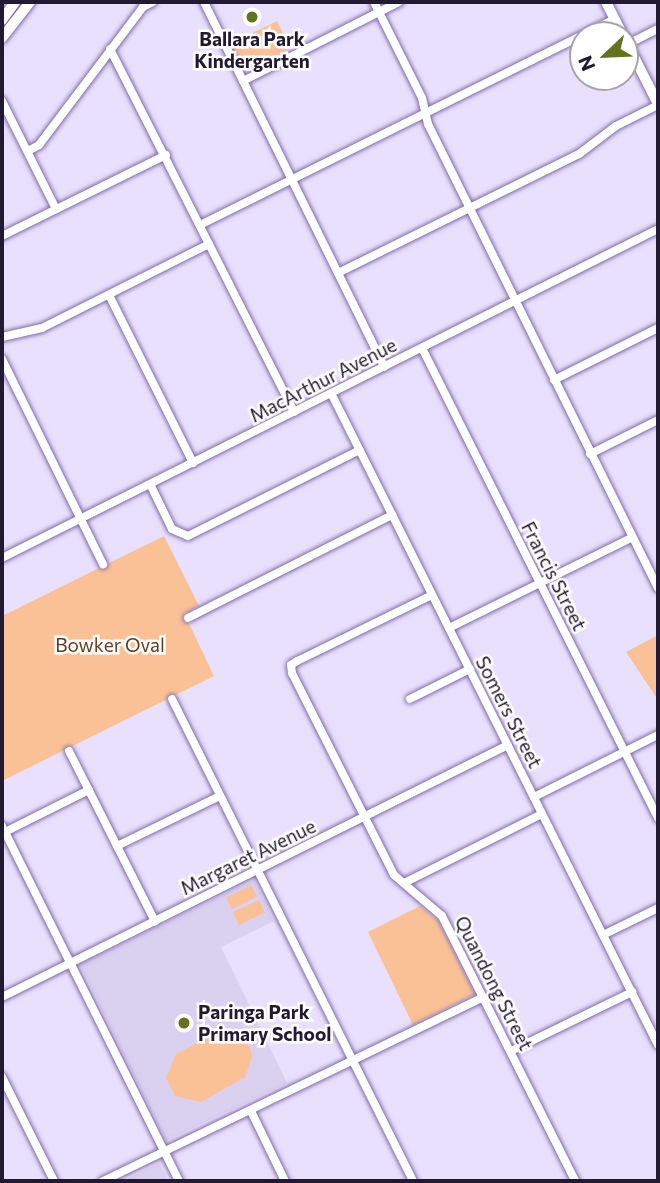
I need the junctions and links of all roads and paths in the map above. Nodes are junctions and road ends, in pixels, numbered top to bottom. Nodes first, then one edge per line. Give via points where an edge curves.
1 (15, 2) edge
2 (30, 2) edge
3 (153, 2) edge
4 (204, 2) edge
5 (374, 2) edge
6 (399, 2) edge
7 (607, 2) edge
8 (379, 12) junction
9 (615, 19) joint
10 (2, 20) edge
11 (658, 29) edge
12 (639, 35) edge
13 (2, 38) edge
14 (110, 50) junction
15 (639, 67) edge
16 (243, 81) junction
17 (2, 101) edge
18 (658, 105) edge
19 (425, 113) junction
20 (28, 151) junction
21 (166, 155) junction
22 (292, 179) junction
23 (469, 208) junction
24 (56, 209) junction
25 (200, 225) junction
26 (658, 229) edge
27 (2, 236) edge
28 (209, 244) junction
29 (338, 273) junction
30 (109, 295) junction
31 (515, 301) junction
32 (658, 328) edge
33 (2, 337) edge
34 (422, 348) junction
35 (2, 359) edge
36 (384, 367) junction
37 (554, 380) junction
38 (331, 393) junction
39 (294, 412) junction
40 (658, 420) edge
41 (360, 450) junction
42 (590, 454) junction
43 (193, 463) junction
44 (150, 484) junction
45 (393, 515) junction
46 (81, 519) junction
47 (631, 538) junction
48 (2, 558) edge
49 (103, 564) dead end
50 (540, 583) junction
51 (658, 588) edge
52 (432, 595) junction
53 (188, 618) dead end
54 (449, 628) junction
55 (470, 669) junction
56 (172, 699) dead end
57 (410, 699) dead end
58 (658, 734) edge
59 (508, 745) junction
60 (69, 751) dead end
61 (624, 751) junction
62 (89, 790) junction
63 (220, 796) junction
64 (534, 797) junction
65 (542, 814) junction
66 (366, 816) junction
67 (658, 818) edge
68 (3, 829) edge
69 (117, 846) junction
70 (257, 870) junction
71 (404, 883) junction
72 (658, 908) edge
73 (155, 921) junction
74 (603, 935) junction
75 (70, 962) junction
76 (632, 992) junction
77 (2, 997) edge
78 (484, 997) junction
79 (658, 1045) edge
80 (511, 1051) junction
81 (353, 1061) junction
82 (2, 1077) edge
83 (251, 1111) junction
84 (163, 1150) junction
85 (54, 1181) edge
86 (103, 1181) edge
87 (179, 1181) edge
88 (285, 1181) edge
89 (413, 1181) edge
90 (576, 1181) edge

1 - 10 street
2 - 13 street
3 - 14 street via 143,7
4 - 16 street
5 - 8 street
6 - 8 street
7 - 9 street
8 - 16 street
8 - 19 street
9 - 19 street
11 - 12 street
14 - 20 street via 38,145
14 - 21 street
15 - 18 street
16 - 22 street
17 - 20 street
18 - 23 street via 615,126 579,154
19 - 22 street
19 - 23 street
20 - 24 street
21 - 24 street
21 - 25 street
22 - 25 street
22 - 29 street
23 - 29 street
23 - 31 street
24 - 27 street
25 - 28 street
26 - 31 street, MacArthur Avenue
28 - 30 street
28 - 39 street
29 - 36 street
30 - 33 street via 42,328
30 - 43 street
31 - 34 street, MacArthur Avenue
31 - 37 street
32 - 37 street
34 - 36 street, MacArthur Avenue
34 - 50 street, Francis Street
35 - 46 street
36 - 38 street, MacArthur Avenue
37 - 42 street
38 - 39 street, MacArthur Avenue
38 - 41 street, Somers Street
39 - 43 street, MacArthur Avenue
40 - 42 street
41 - 44 street via 188,536 172,529
41 - 45 street, Somers Street
42 - 47 street
43 - 44 street, MacArthur Avenue
44 - 46 street, MacArthur Avenue
45 - 52 street, Somers Street
45 - 53 street
46 - 48 street, MacArthur Avenue
46 - 49 street
47 - 50 street
47 - 51 street
50 - 54 street
50 - 61 street, Francis Street
52 - 54 street, Somers Street
52 - 66 street, Quandong Street via 291,665
54 - 55 street, Somers Street
55 - 57 street
55 - 59 street, Somers Street
56 - 63 street
58 - 61 street
59 - 64 street, Somers Street
59 - 66 street, Margaret Avenue
60 - 62 street
61 - 64 street
61 - 67 street, Francis Street
62 - 68 street
62 - 69 street
63 - 69 street
63 - 70 street
64 - 65 street, Somers Street
65 - 71 street
65 - 74 street, Somers Street
66 - 70 street, Margaret Avenue
66 - 71 street, Quandong Street via 394,875
68 - 75 street
69 - 73 street
70 - 73 street, Margaret Avenue
70 - 81 street
71 - 78 street, Quandong Street via 442,916
72 - 74 street
73 - 75 street, Margaret Avenue
74 - 76 street, Somers Street
75 - 77 street, Margaret Avenue
75 - 84 street
76 - 79 street, Somers Street
76 - 80 street
78 - 80 street, Quandong Street
78 - 81 street
80 - 90 street, Quandong Street
81 - 83 street
81 - 89 street
82 - 85 street
83 - 84 street
83 - 88 street
84 - 86 street
84 - 87 street

